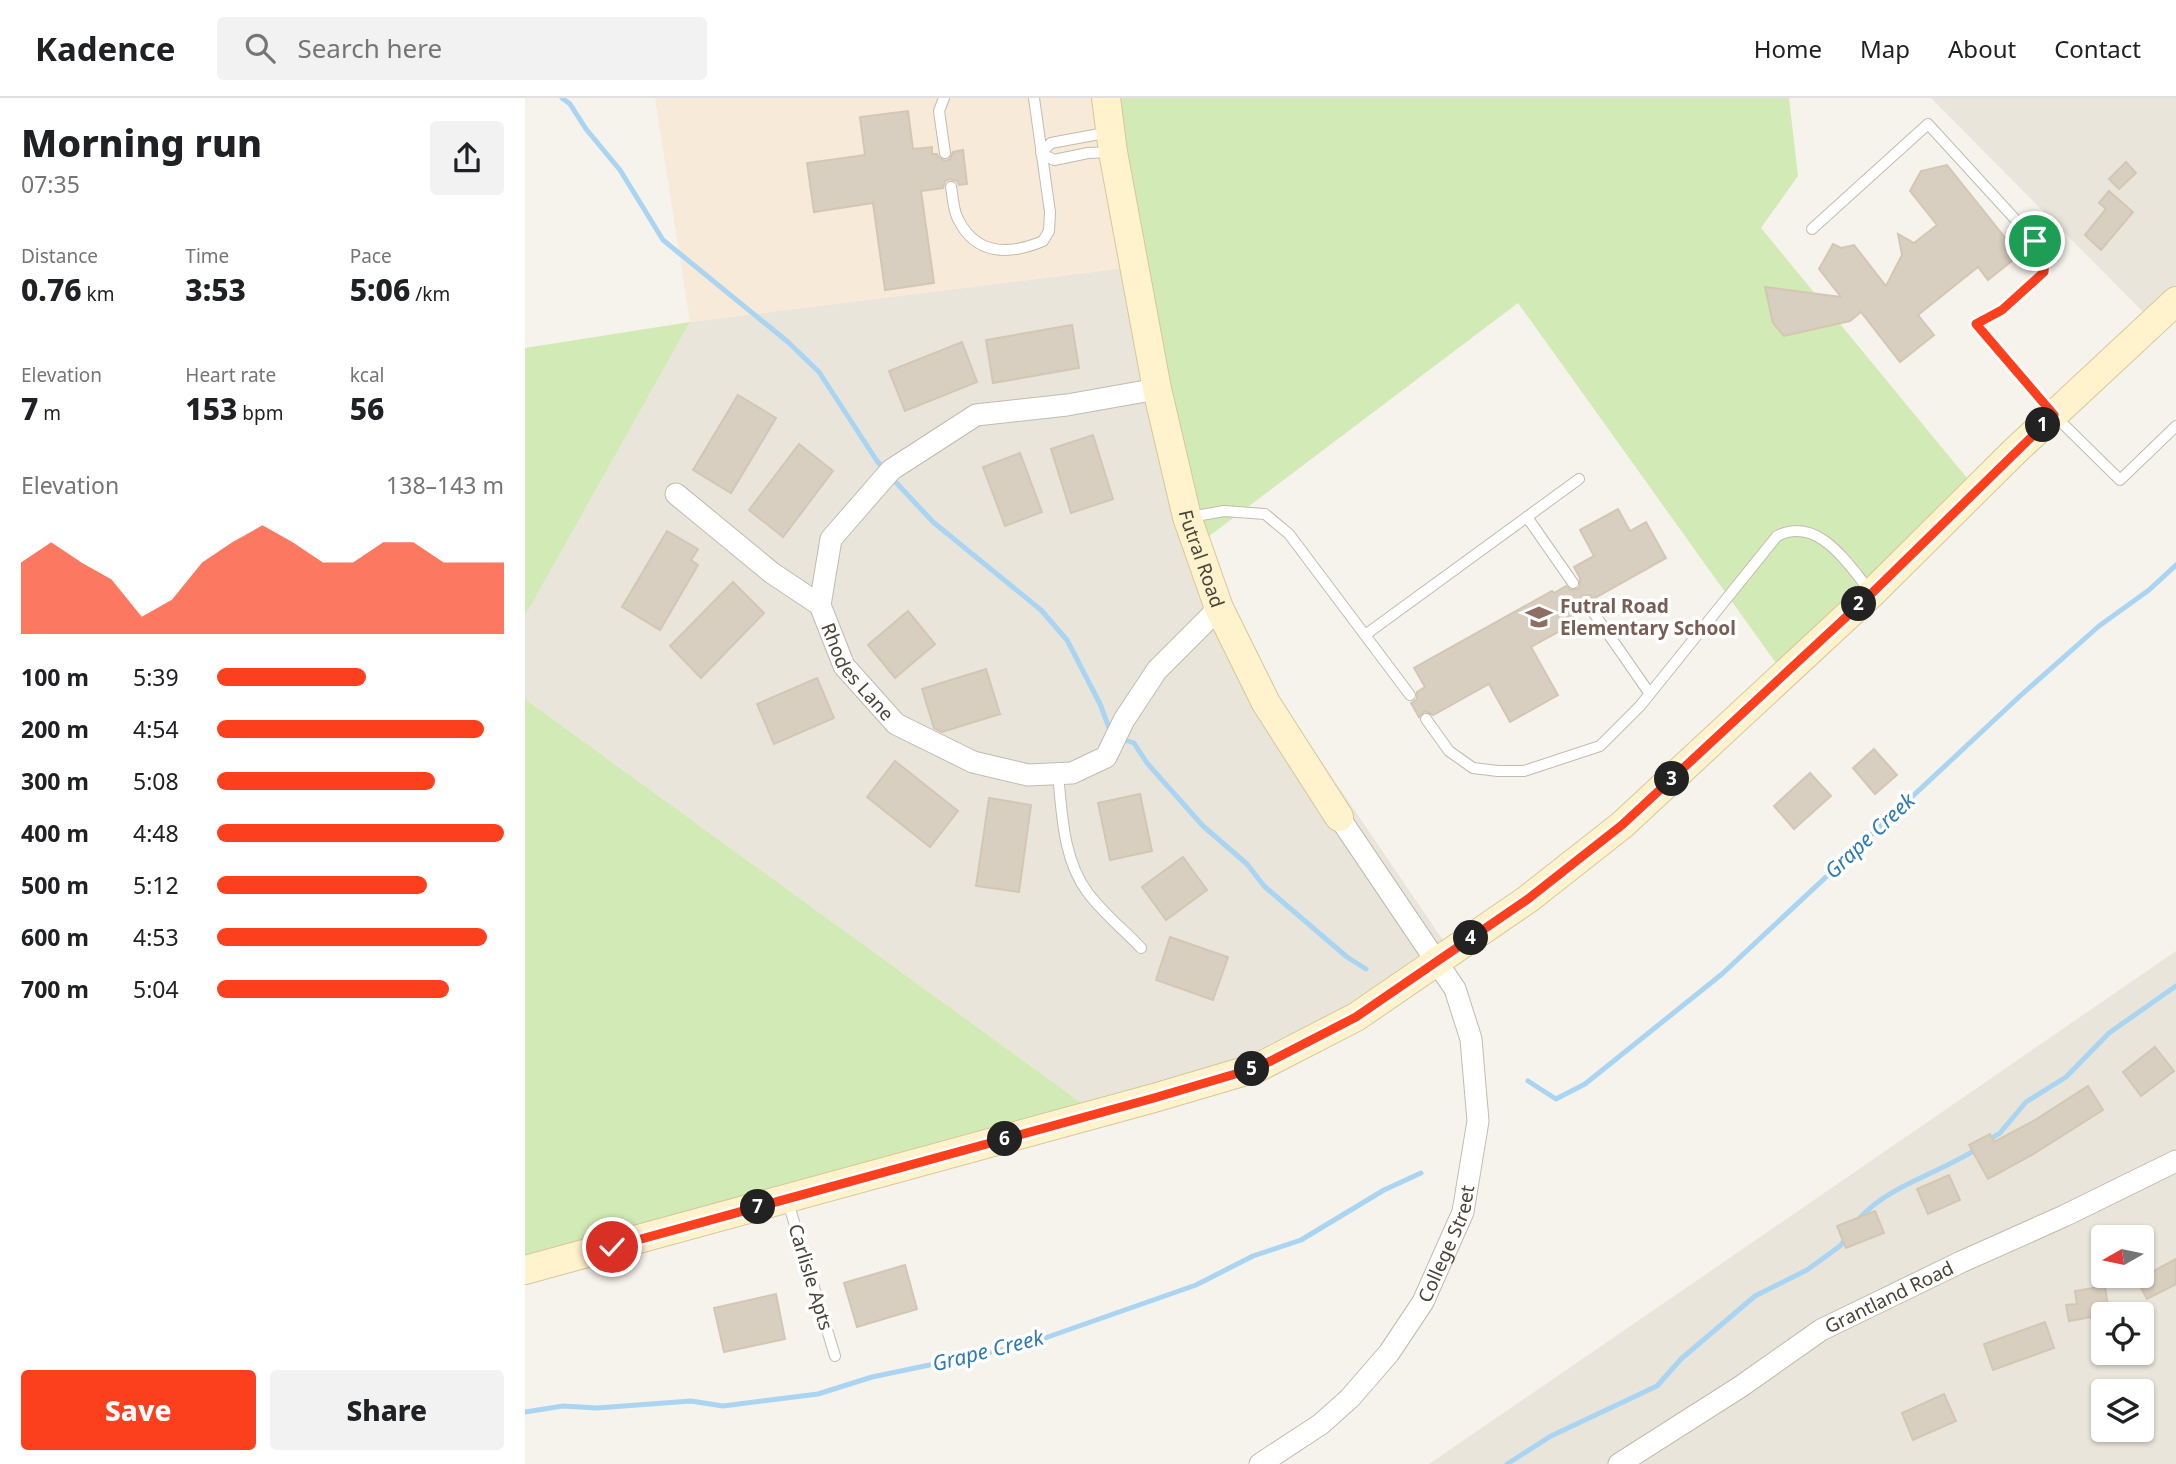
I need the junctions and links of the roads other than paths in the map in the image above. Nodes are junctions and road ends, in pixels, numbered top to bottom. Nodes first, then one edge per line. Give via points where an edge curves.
1 (944, 98) edge
2 (1034, 98) edge
3 (1106, 98) edge
4 (1112, 142) junction
5 (945, 153) dead end
6 (1041, 153) junction
7 (951, 187) dead end
8 (1812, 229) dead end
9 (2176, 301) edge
10 (1157, 389) junction
11 (2054, 415) junction
12 (2176, 426) edge
13 (1579, 479) dead end
14 (676, 494) dead end
15 (1187, 517) junction
16 (1527, 517) junction
17 (1573, 583) dead end
18 (1872, 593) junction
19 (1586, 602) dead end
20 (820, 605) junction
21 (1219, 608) junction
22 (1365, 635) junction
23 (1650, 694) junction
24 (1410, 695) dead end
25 (1426, 719) dead end
26 (1058, 774) junction
27 (1339, 817) joint
28 (1141, 948) dead end
29 (1438, 962) junction
30 (2176, 1161) edge
31 (787, 1199) junction
32 (525, 1270) edge
33 (835, 1356) dead end
34 (1260, 1464) edge
35 (1619, 1464) edge

1 - 5 lane via 939,111
2 - 6 lane
3 - 4 main road, Futral Road
4 - 6 lane via 1051,143
4 - 6 lane via 1055,160
4 - 10 main road, Futral Road
6 - 7 lane via 1049,231 1043,241 1030,247 997,251 984,247 957,218
8 - 11 lane via 1928,124 2045,256 2044,272 2002,310 1976,324
9 - 11 main road
10 - 15 main road, Futral Road
10 - 20 street, Rhodes Lane via 976,415 965,421 891,470 831,539
11 - 12 lane via 2120,480
11 - 18 main road
13 - 16 lane
14 - 20 street via 772,573
15 - 21 main road, Futral Road
15 - 22 lane via 1224,511 1265,514 1289,534
16 - 17 lane
16 - 22 lane
18 - 23 lane via 1825,539 1808,531 1777,536
18 - 29 main road via 1622,825
19 - 23 lane
20 - 26 street, Rhodes Lane via 844,666 896,724 973,762 1028,775
21 - 26 street, Rhodes Lane via 1157,670 1106,757 1072,774
21 - 27 main road, Futral Road via 1266,703
22 - 24 lane
23 - 25 lane via 1600,746 1524,771 1473,768 1449,751
26 - 28 lane via 1063,831 1074,869 1088,893
27 - 29 street, Futral Road
29 - 31 main road via 1356,1017 1259,1067
29 - 34 street, College Street via 1462,1010 1476,1078 1478,1121 1463,1212 1423,1302 1389,1353 1321,1424
30 - 35 street, Grantland Road via 1821,1330
31 - 32 main road
31 - 33 lane, Carlisle Apts

